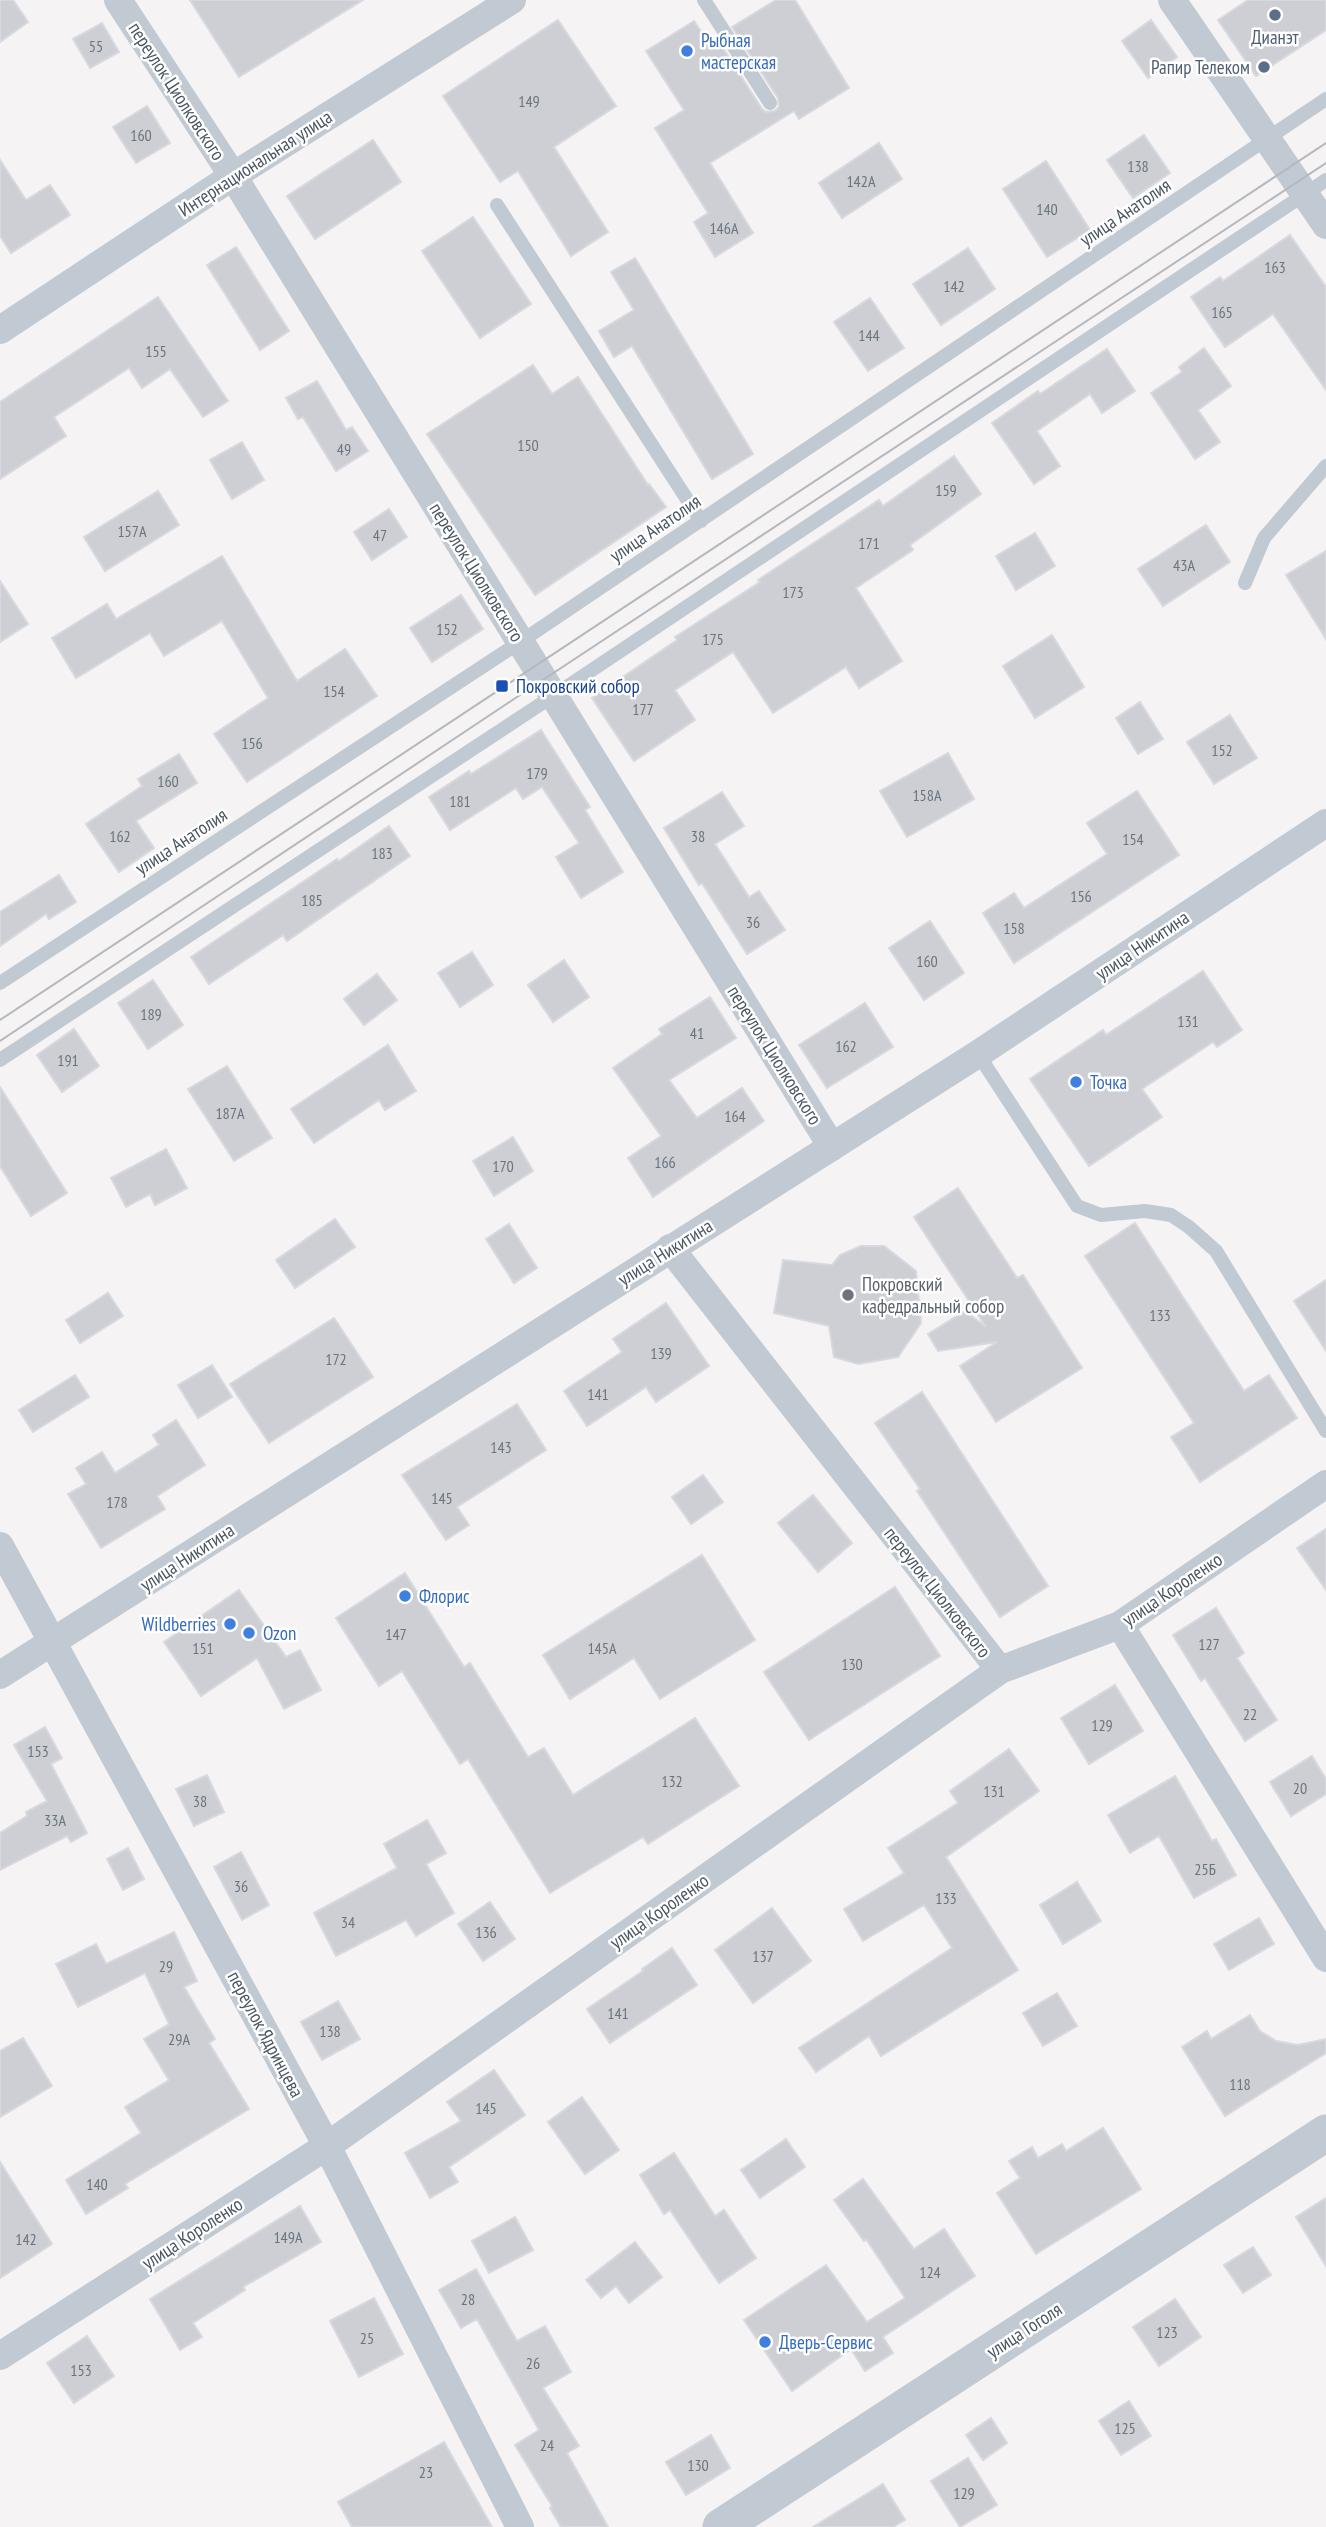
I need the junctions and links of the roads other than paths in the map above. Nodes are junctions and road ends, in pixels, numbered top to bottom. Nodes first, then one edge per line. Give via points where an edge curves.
1 (118, 0) edge
2 (512, 0) edge
3 (704, 0) edge
4 (1172, 0) edge
5 (1326, 99) edge
6 (770, 103) dead end
7 (1267, 139) junction
8 (233, 176) junction
9 (1316, 187) edge
10 (497, 205) dead end
11 (1326, 225) edge
12 (0, 330) edge
13 (1326, 466) edge
14 (701, 521) junction
15 (1245, 583) dead end
16 (520, 642) junction
17 (553, 696) junction
18 (1326, 823) edge
19 (0, 983) edge
20 (978, 1054) junction
21 (0, 1060) edge
22 (832, 1147) junction
23 (670, 1248) junction
24 (1326, 1431) edge
25 (1326, 1484) edge
26 (0, 1546) edge
27 (1120, 1625) junction
28 (52, 1642) junction
29 (1000, 1670) junction
30 (0, 1675) edge
31 (1326, 1958) edge
32 (1326, 2133) edge
33 (327, 2146) junction
34 (0, 2356) edge
35 (520, 2527) edge
36 (721, 2527) edge

1 - 8 street, переулок Циолковского
2 - 8 street, Интернациональная улица
3 - 6 lane
4 - 7 street
5 - 7 lane, улица Анатолия
7 - 9 street
7 - 14 lane, улица Анатолия
8 - 12 street, Интернациональная улица
8 - 16 street, переулок Циолковского
9 - 11 street
9 - 17 lane
10 - 14 lane
13 - 15 lane via 1264,538
14 - 16 lane, улица Анатолия
16 - 17 street, переулок Циолковского
16 - 19 lane, улица Анатолия
17 - 21 lane
17 - 22 street, переулок Циолковского
18 - 20 street, улица Никитина
20 - 22 street, улица Никитина
20 - 24 lane via 1077,1206 1101,1215 1145,1211 1171,1215 1216,1251
22 - 23 street, улица Никитина
23 - 28 street, улица Никитина
23 - 29 street, переулок Циолковского
25 - 27 street, улица Короленко
26 - 28 street, переулок Ядринцева
27 - 29 street, улица Короленко
27 - 31 street
28 - 30 street, улица Никитина
28 - 33 street, переулок Ядринцева
29 - 33 street, улица Короленко
32 - 36 street, улица Гоголя
33 - 34 street, улица Короленко
33 - 35 street, переулок Ядринцева

